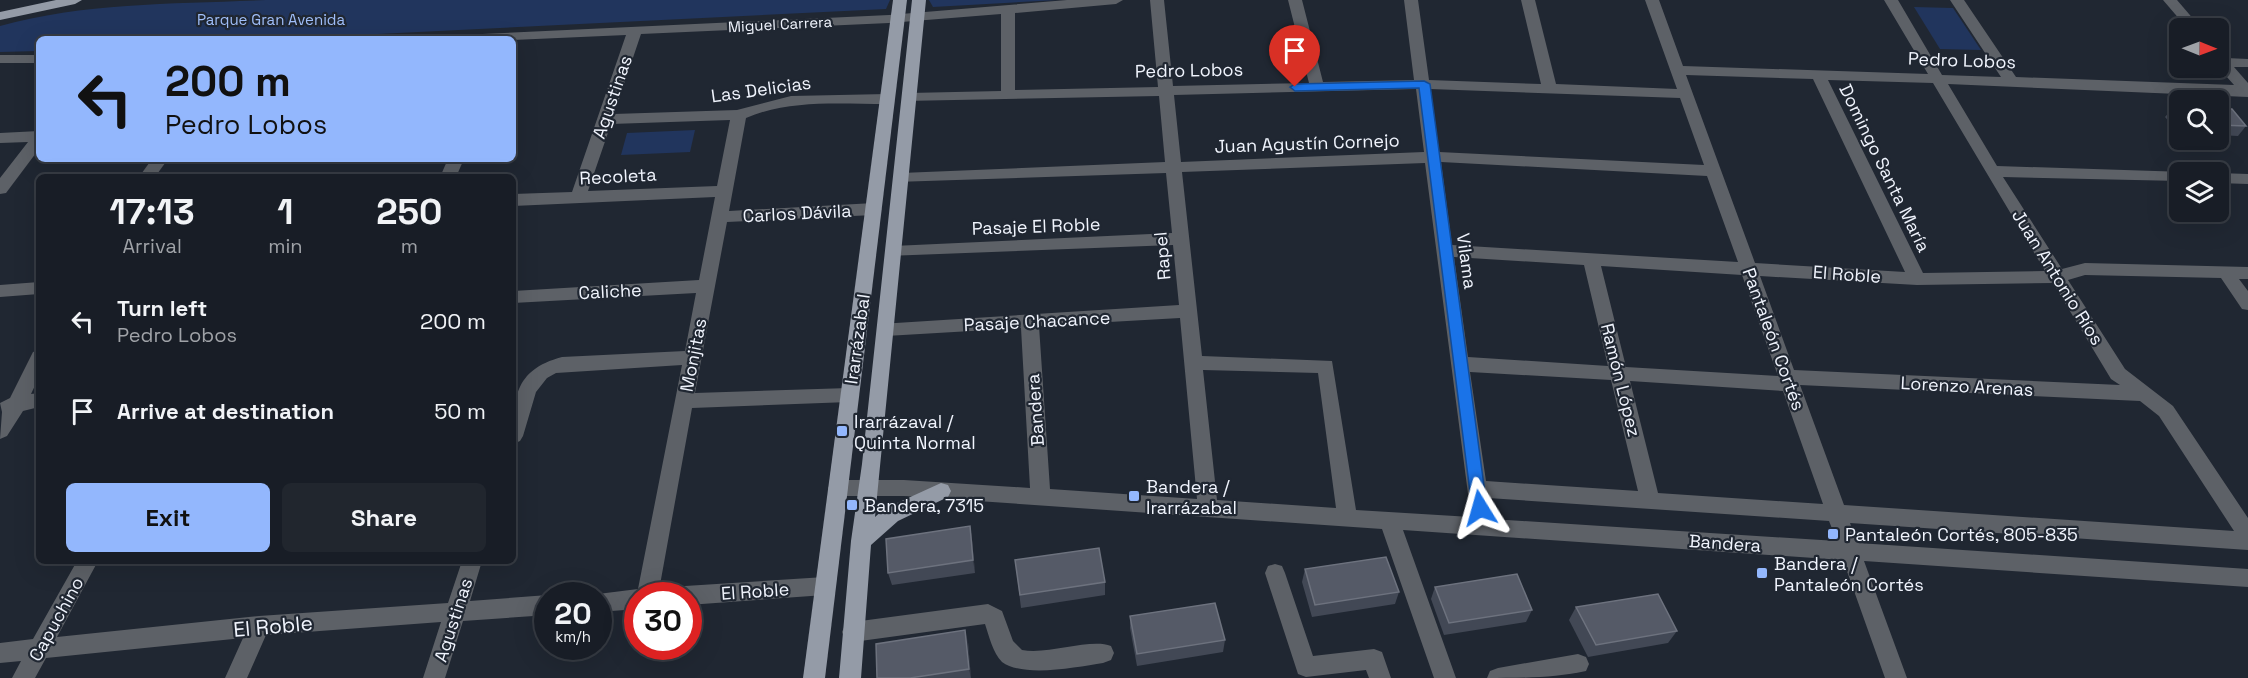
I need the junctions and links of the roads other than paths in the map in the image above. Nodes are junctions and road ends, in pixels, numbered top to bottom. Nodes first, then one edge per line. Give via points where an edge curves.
1 (75, 0) edge
2 (1116, 0) edge
3 (1157, 0) edge
4 (1295, 0) edge
5 (1412, 0) edge
6 (1528, 0) edge
7 (1652, 0) edge
8 (1891, 0) edge
9 (1957, 0) edge
10 (2170, 0) edge
11 (918, 8) edge
12 (1008, 8) junction
13 (898, 9) edge
14 (0, 16) edge
15 (2185, 18) edge
16 (634, 30) junction
17 (516, 37) edge
18 (0, 59) edge
19 (36, 59) edge
20 (2229, 61) edge
21 (2248, 63) edge
22 (1677, 70) junction
23 (2229, 70) edge
24 (1818, 75) junction
25 (1937, 79) junction
26 (2012, 82) junction
27 (1424, 84) junction
28 (1317, 87) junction
29 (1550, 89) junction
30 (1166, 90) junction
31 (2247, 91) edge
32 (1008, 94) junction
33 (1686, 94) junction
34 (909, 98) junction
35 (887, 99) junction
36 (739, 115) junction
37 (605, 119) junction
38 (36, 137) edge
39 (0, 138) edge
40 (36, 141) edge
41 (1434, 157) junction
42 (1174, 167) junction
43 (1714, 171) junction
44 (1992, 171) junction
45 (2169, 177) edge
46 (901, 178) junction
47 (2229, 178) edge
48 (2248, 178) edge
49 (0, 189) edge
50 (724, 191) junction
51 (578, 197) junction
52 (516, 200) edge
53 (874, 209) junction
54 (720, 217) junction
55 (1180, 239) junction
56 (1446, 251) junction
57 (893, 252) junction
58 (1592, 259) junction
59 (1749, 267) junction
60 (2226, 273) junction
61 (2248, 273) edge
62 (2057, 277) junction
63 (1917, 279) junction
64 (706, 286) junction
65 (36, 288) edge
66 (0, 291) edge
67 (516, 297) edge
68 (2248, 304) edge
69 (1187, 311) junction
70 (1029, 322) junction
71 (886, 329) junction
72 (693, 358) junction
73 (36, 362) edge
74 (1192, 363) junction
75 (1461, 364) junction
76 (1620, 374) junction
77 (1789, 381) junction
78 (2146, 394) junction
79 (849, 395) junction
80 (36, 401) edge
81 (684, 401) junction
82 (8, 406) edge
83 (516, 427) edge
84 (0, 431) edge
85 (869, 486) junction
86 (838, 488) junction
87 (1477, 489) junction
88 (941, 491) junction
89 (1041, 498) junction
90 (1650, 501) junction
91 (1208, 509) junction
92 (1837, 513) junction
93 (1347, 518) junction
94 (1390, 521) junction
95 (1482, 527) junction
96 (2248, 536) edge
97 (861, 541) junction
98 (2248, 541) edge
99 (1851, 552) junction
100 (86, 564) edge
101 (471, 564) edge
102 (1275, 573) dead end
103 (2248, 578) edge
104 (650, 582) edge
105 (825, 586) junction
106 (702, 595) edge
107 (534, 606) edge
108 (456, 612) junction
109 (259, 626) junction
110 (853, 632) junction
111 (39, 650) junction
112 (0, 653) edge
113 (1103, 653) dead end
114 (1578, 664) dead end
115 (23, 678) edge
116 (236, 678) edge
117 (434, 678) edge
118 (814, 678) edge
119 (850, 678) edge
120 (1380, 678) edge
121 (1445, 678) edge
122 (1498, 678) edge
123 (1896, 678) edge

1 - 14 main road
2 - 12 street, Miguel Carrera
3 - 30 street, Rapel
4 - 28 street
5 - 27 street, Vilama
6 - 29 street
7 - 22 street, Pantaleón Cortés
8 - 25 street, Juan Antonio Ríos
9 - 26 street
10 - 15 street
11 - 12 street, Miguel Carrera
11 - 13 street, Miguel Carrera
11 - 34 main road, Irarrázabal
12 - 32 street
13 - 16 street, Miguel Carrera
13 - 35 main road, Irarrázabal
16 - 17 street, Miguel Carrera
16 - 37 street, Agustinas
18 - 19 street
20 - 21 street
22 - 24 street, Pedro Lobos
22 - 33 street, Pantaleón Cortés
23 - 31 street
24 - 25 street, Pedro Lobos
24 - 63 street, Domingo Santa María
25 - 26 street, Pedro Lobos
25 - 44 street, Juan Antonio Ríos
26 - 31 street, Pedro Lobos
27 - 28 street, Pedro Lobos
27 - 29 street, Pedro Lobos
27 - 41 street, Vilama
28 - 30 street, Pedro Lobos
29 - 33 street, Pedro Lobos
30 - 32 street, Pedro Lobos
30 - 42 street, Rapel
32 - 34 street, Pedro Lobos
33 - 43 street, Pantaleón Cortés
34 - 46 main road, Irarrázabal
35 - 36 street, Las Delicias via 786,102 753,107
35 - 53 main road, Irarrázabal
36 - 37 street, Las Delicias
36 - 50 street, Monjitas
37 - 51 street, Agustinas
38 - 39 street
40 - 49 street
41 - 42 street, Juan Agustín Cornejo
41 - 43 street, Juan Agustín Cornejo
41 - 56 street, Vilama
42 - 46 street, Juan Agustín Cornejo
42 - 55 street, Rapel
43 - 59 street, Pantaleón Cortés
44 - 45 street
44 - 62 street, Juan Antonio Ríos
46 - 57 main road, Irarrázabal
47 - 48 street
50 - 51 street, Recoleta
50 - 54 street, Monjitas
51 - 52 street, Recoleta
53 - 54 street, Carlos Dávila
53 - 79 main road, Irarrázabal
54 - 64 street, Monjitas
55 - 57 street, Pasaje El Roble
55 - 69 street, Rapel
56 - 58 street, El Roble
56 - 75 street, Vilama
57 - 71 main road, Irarrázabal
58 - 59 street, El Roble
58 - 76 street, Ramón López
59 - 63 street, El Roble
59 - 77 street, Pantaleón Cortés
60 - 61 street, El Roble
60 - 62 street, El Roble via 2085,269
60 - 68 street
62 - 63 street, El Roble
62 - 78 street, Juan Antonio Ríos via 2118,374
64 - 67 street, Caliche
64 - 72 street, Monjitas
65 - 66 street
69 - 70 street, Pasaje Chacance
69 - 74 street, Rapel
70 - 71 street, Pasaje Chacance
70 - 89 street, Bandera
71 - 85 main road, Irarrázabal
72 - 81 street, Monjitas
72 - 83 street via 555,365 536,375
73 - 82 street
74 - 91 street, Rapel
74 - 93 street via 1326,366
75 - 76 street, Lorenzo Arenas
75 - 87 street, Vilama
76 - 77 street, Lorenzo Arenas
76 - 90 street, Ramón López
77 - 78 street, Lorenzo Arenas
77 - 92 street, Pantaleón Cortés
78 - 96 street, Juan Antonio Ríos via 2166,411
79 - 81 street
79 - 86 main road, Irarrázabal
80 - 82 street
81 - 104 street, Monjitas
82 - 84 street
85 - 86 street, Bandera
85 - 88 street, Bandera
85 - 97 main road, Irarrázabal
86 - 105 main road, Irarrázabal
87 - 90 street, Bandera
87 - 95 street, Vilama
88 - 89 street, Bandera
88 - 97 main road via 891,515
89 - 91 street, Bandera
90 - 92 street, Bandera
91 - 93 street, Bandera
92 - 98 street, Bandera
92 - 99 street, Pantaleón Cortés
93 - 94 street, Bandera
94 - 95 street, Bandera
94 - 121 street
95 - 99 street, Bandera
97 - 110 main road, Irarrázabal
99 - 103 street, Bandera
99 - 123 street, Pantaleón Cortés
100 - 111 street, Capuchino
101 - 108 street, Agustinas
102 - 120 street via 1306,667 1374,659
105 - 106 street, El Roble
105 - 118 main road, Irarrázabal
107 - 108 street, El Roble
108 - 109 street, El Roble
108 - 117 street, Agustinas
109 - 111 street, El Roble
109 - 116 street
110 - 113 street via 988,614 994,618 1010,656 1019,662
110 - 119 main road, Irarrázabal
111 - 112 street, El Roble
111 - 115 street, Capuchino
114 - 122 street

